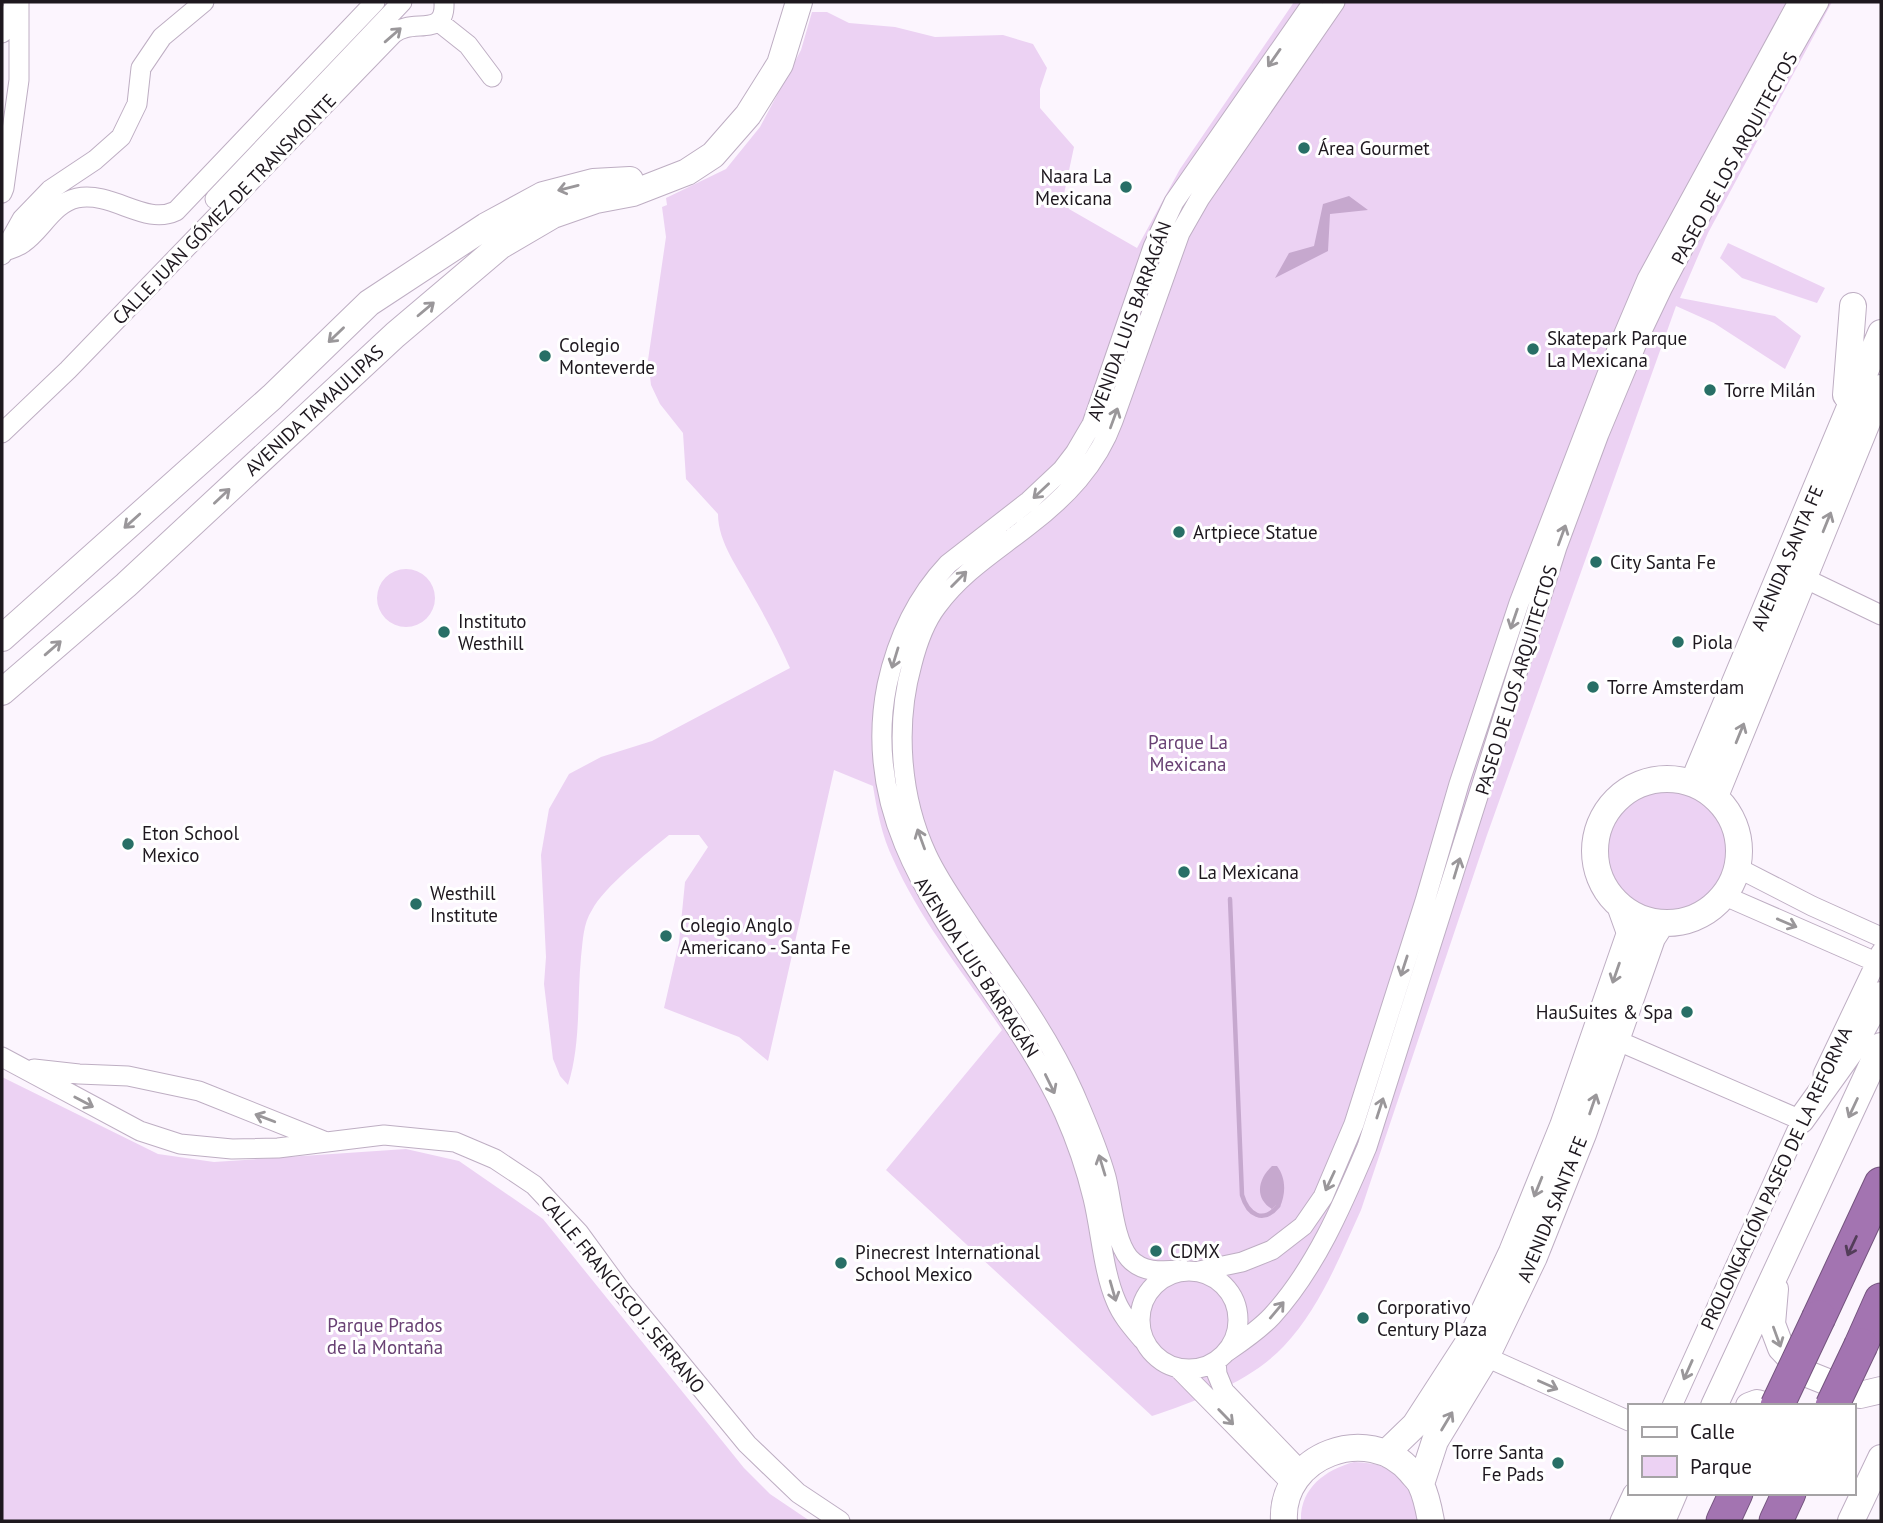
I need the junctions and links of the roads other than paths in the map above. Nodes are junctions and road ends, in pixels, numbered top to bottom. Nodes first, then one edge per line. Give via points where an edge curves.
1 (17, 2) edge
2 (204, 2) edge
3 (375, 2) edge
4 (401, 2) edge
5 (444, 2) edge
6 (799, 2) edge
7 (1313, 2) edge
8 (1335, 2) edge
9 (1798, 2) edge
10 (1819, 2) edge
11 (439, 22) junction
12 (2, 33) edge
13 (492, 77) dead end
14 (660, 181) junction
15 (2, 193) edge
16 (3, 254) edge
17 (1655, 283) junction
18 (369, 303) junction
19 (1853, 306) dead end
20 (1881, 333) edge
21 (395, 335) junction
22 (1881, 388) edge
23 (2, 414) edge
24 (1845, 419) junction
25 (2, 433) edge
26 (1084, 458) junction
27 (1804, 578) junction
28 (1881, 615) edge
29 (2, 638) edge
30 (2, 692) edge
31 (1704, 789) junction
32 (1738, 868) junction
33 (1725, 896) junction
34 (1425, 901) junction
35 (1444, 907) junction
36 (1621, 908) junction
37 (1661, 924) junction
38 (1881, 937) edge
39 (1879, 957) edge
40 (1881, 995) edge
41 (1616, 1040) junction
42 (1881, 1046) edge
43 (1042, 1050) junction
44 (2, 1057) edge
45 (25, 1068) junction
46 (1801, 1120) junction
47 (329, 1143) junction
48 (1881, 1184) edge
49 (1191, 1270) junction
50 (1777, 1270) junction
51 (1881, 1300) edge
52 (1143, 1340) junction
53 (1221, 1357) junction
54 (1486, 1357) junction
55 (1178, 1368) junction
56 (1881, 1390) edge
57 (1673, 1404) edge
58 (1715, 1404) edge
59 (1778, 1404) edge
60 (1833, 1404) edge
61 (1628, 1421) edge
62 (1385, 1453) junction
63 (1881, 1458) edge
64 (1297, 1478) junction
65 (1421, 1484) junction
66 (1632, 1495) edge
67 (1646, 1495) edge
68 (1673, 1495) edge
69 (1735, 1495) edge
70 (1788, 1495) edge
71 (1853, 1505) edge
72 (840, 1521) edge
73 (1283, 1521) edge
74 (1431, 1521) edge
75 (1620, 1521) edge
76 (1640, 1521) edge
77 (1662, 1521) edge
78 (1723, 1521) edge
79 (1776, 1521) edge

1 - 12 street
1 - 15 street via 19,80
2 - 16 street via 162,37 141,68 137,104 121,137 50,190 22,219
3 - 16 street via 176,211 155,216 96,196 73,199 55,210 23,243
4 - 23 street, CALLE JUAN GÓMEZ DE TRANSMONTE via 64,357
5 - 11 street via 445,13
6 - 14 street, AVENIDA TAMAULIPAS via 780,64 748,115 713,155 687,172
7 -> 26 street, AVENIDA LUIS BARRAGÁN via 1174,202 1153,247
26 -> 8 street, AVENIDA LUIS BARRAGÁN via 1110,429 1180,233
9 - 17 street, PASEO DE LOS ARQUITECTOS
10 - 17 street, PASEO DE LOS ARQUITECTOS
11 - 13 street via 468,45
25 -> 11 street, CALLE JUAN GÓMEZ DE TRANSMONTE via 393,34 400,28
14 -> 18 street, AVENIDA TAMAULIPAS via 593,182 543,195 486,226
21 -> 14 street, AVENIDA TAMAULIPAS via 500,246 553,215
17 -> 34 street, PASEO DE LOS ARQUITECTOS via 1611,364 1520,603
35 -> 17 street, PASEO DE LOS ARQUITECTOS via 1558,547 1642,331
18 - 21 street
18 -> 29 street, AVENIDA TAMAULIPAS via 272,397
19 - 24 street
20 - 24 street, AVENIDA SANTA FE
30 -> 21 street, AVENIDA TAMAULIPAS via 126,585
27 -> 22 street, AVENIDA SANTA FE
24 - 31 street, AVENIDA SANTA FE
26 - 43 street, AVENIDA LUIS BARRAGÁN via 1074,486 959,579 934,608 911,667 903,722 907,790 926,853
27 - 28 street
31 -> 27 street, AVENIDA SANTA FE
31 - 32 street via 1728,811 1737,829
31 - 36 street via 1671,779 1648,781 1610,806 1599,826 1595,860 1606,892
32 - 33 street
32 - 38 street
33 - 37 street via 1707,912 1685,922
33 -> 39 street
34 - 35 street
34 -> 49 street, PASEO DE LOS ARQUITECTOS via 1354,1124 1313,1214 1272,1250 1242,1262
53 -> 35 street, PASEO DE LOS ARQUITECTOS via 1279,1308 1336,1218 1367,1147
36 - 37 street
36 -> 62 street, AVENIDA SANTA FE via 1630,933 1563,1126 1512,1252 1472,1337 1415,1425
37 - 41 street, AVENIDA SANTA FE via 1651,938
39 - 46 street, PROLONGACIÓN PASEO DE LA REFORMA
40 - 46 street via 1849,1053
41 - 46 street
54 -> 41 street, AVENIDA SANTA FE via 1534,1257
42 -> 50 street, PROLONGACIÓN PASEO DE LA REFORMA
49 -> 43 street, AVENIDA LUIS BARRAGÁN via 1147,1269 1125,1253 1099,1155 1075,1094
43 -> 52 street, AVENIDA LUIS BARRAGÁN via 1087,1174 1116,1301
44 - 45 street, CALLE FRANCISCO J. SERRANO
47 -> 45 street, CALLE FRANCISCO J. SERRANO via 199,1091 128,1076
45 -> 47 street, CALLE FRANCISCO J. SERRANO via 140,1131 180,1144 232,1149
46 -> 57 street, PROLONGACIÓN PASEO DE LA REFORMA
47 - 72 street, CALLE FRANCISCO J. SERRANO via 384,1135 455,1142 495,1159 534,1185 579,1233 747,1444 798,1493
48 -> 59 highway, bridge
49 - 52 street via 1168,1274 1146,1295 1140,1310
49 - 53 street via 1213,1276 1234,1299 1237,1329
50 -> 56 street via 1772,1324 1781,1348 1805,1373 1860,1395
50 - 58 street, PROLONGACIÓN PASEO DE LA REFORMA
51 - 60 highway, bridge
52 - 55 street via 1164,1363
53 - 55 street via 1204,1367
53 - 64 street via 1217,1374 1224,1391
54 -> 61 street
65 -> 54 street, AVENIDA SANTA FE via 1435,1441
55 -> 64 street
62 - 64 street via 1359,1447 1334,1450 1312,1461
62 - 65 street via 1404,1464
63 - 71 street
64 - 73 street via 1283,1508
65 - 74 street
66 - 75 street
67 - 76 street
68 - 77 street
69 - 78 highway
70 - 79 highway

